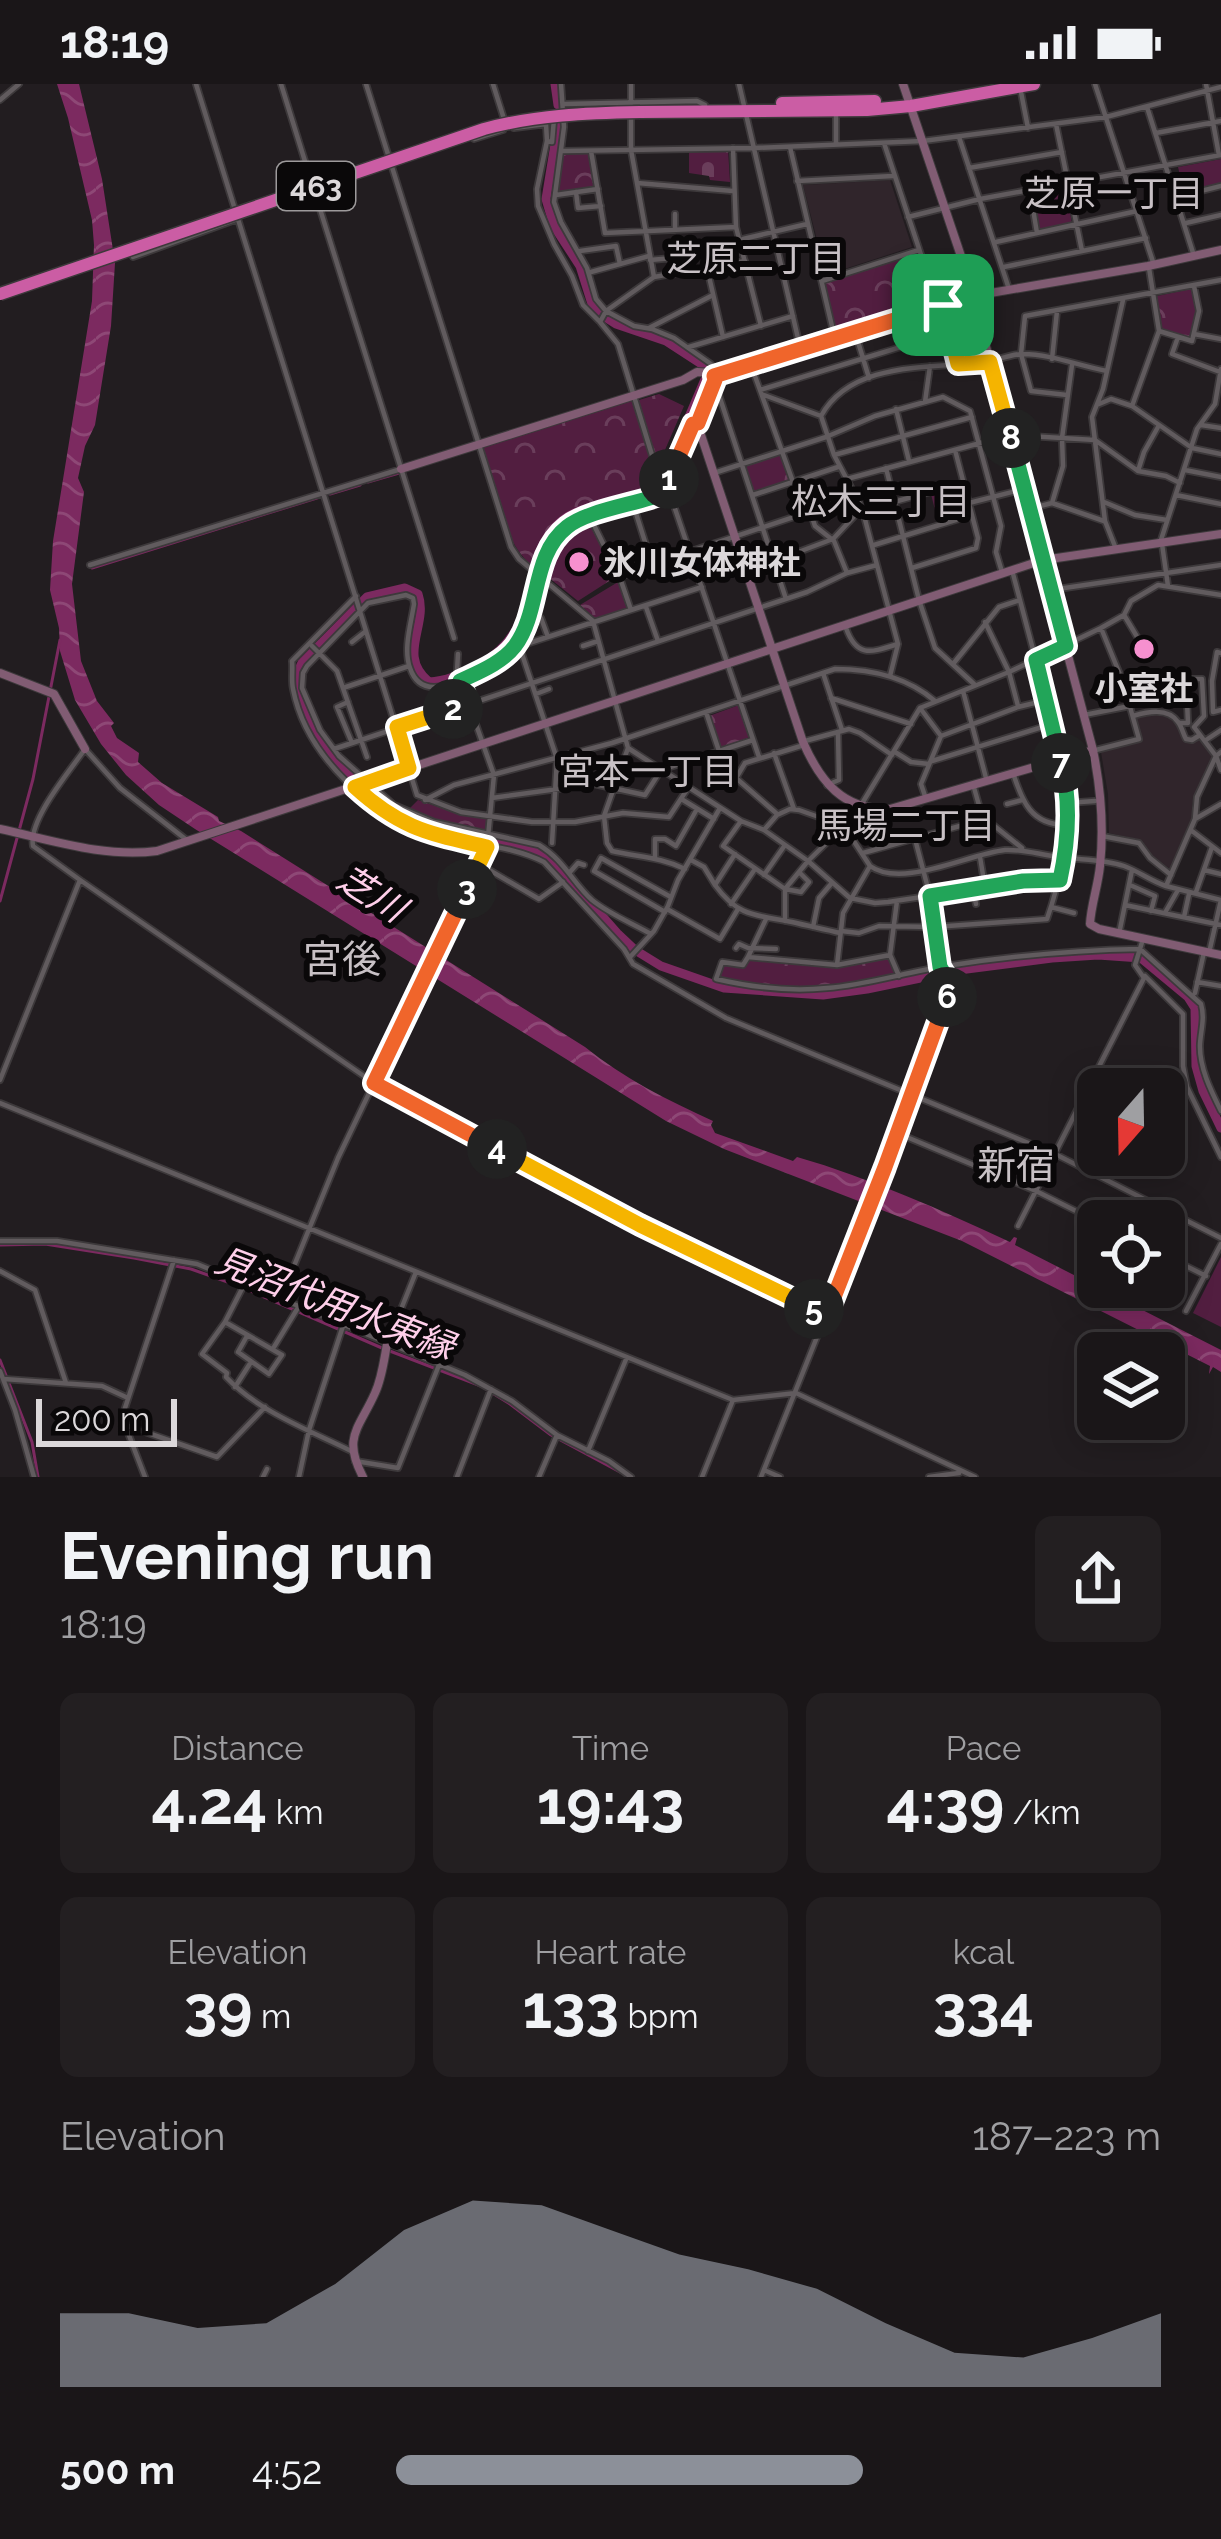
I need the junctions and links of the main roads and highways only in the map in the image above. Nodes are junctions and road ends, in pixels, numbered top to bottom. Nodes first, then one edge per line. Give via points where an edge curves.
1 (989, 84) edge
2 (1027, 85) edge
3 (907, 96) edge
4 (0, 291) edge

1 - 3 highway, 463
2 - 3 highway, 463
3 - 4 highway, 463, bridge via 535,111

